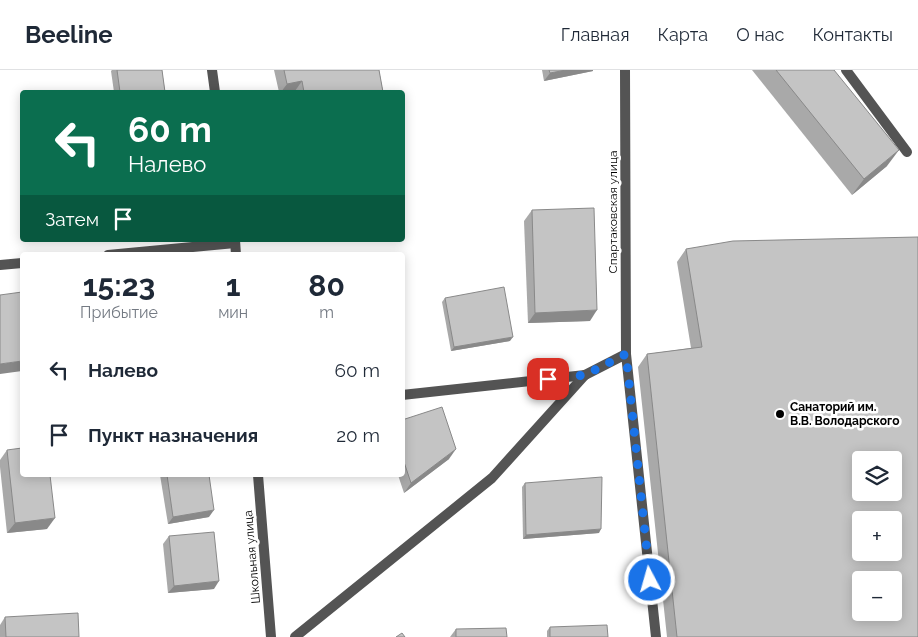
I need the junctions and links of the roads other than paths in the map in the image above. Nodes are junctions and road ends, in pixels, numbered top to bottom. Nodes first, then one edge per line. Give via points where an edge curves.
1 (212, 70) edge
2 (624, 70) edge
3 (846, 70) edge
4 (215, 90) edge
5 (907, 152) dead end
6 (235, 242) edge
7 (137, 252) edge
8 (20, 263) edge
9 (0, 265) edge
10 (626, 354) junction
11 (585, 375) junction
12 (405, 395) edge
13 (258, 477) edge
14 (271, 637) edge
15 (295, 637) edge
16 (656, 637) edge

1 - 4 street
2 - 10 street, Спартаковская улица
3 - 5 street
6 - 7 street
8 - 9 street
10 - 11 street
10 - 16 street, Спартаковская улица
11 - 12 street
11 - 15 street via 492,478
13 - 14 street, Школьная улица

